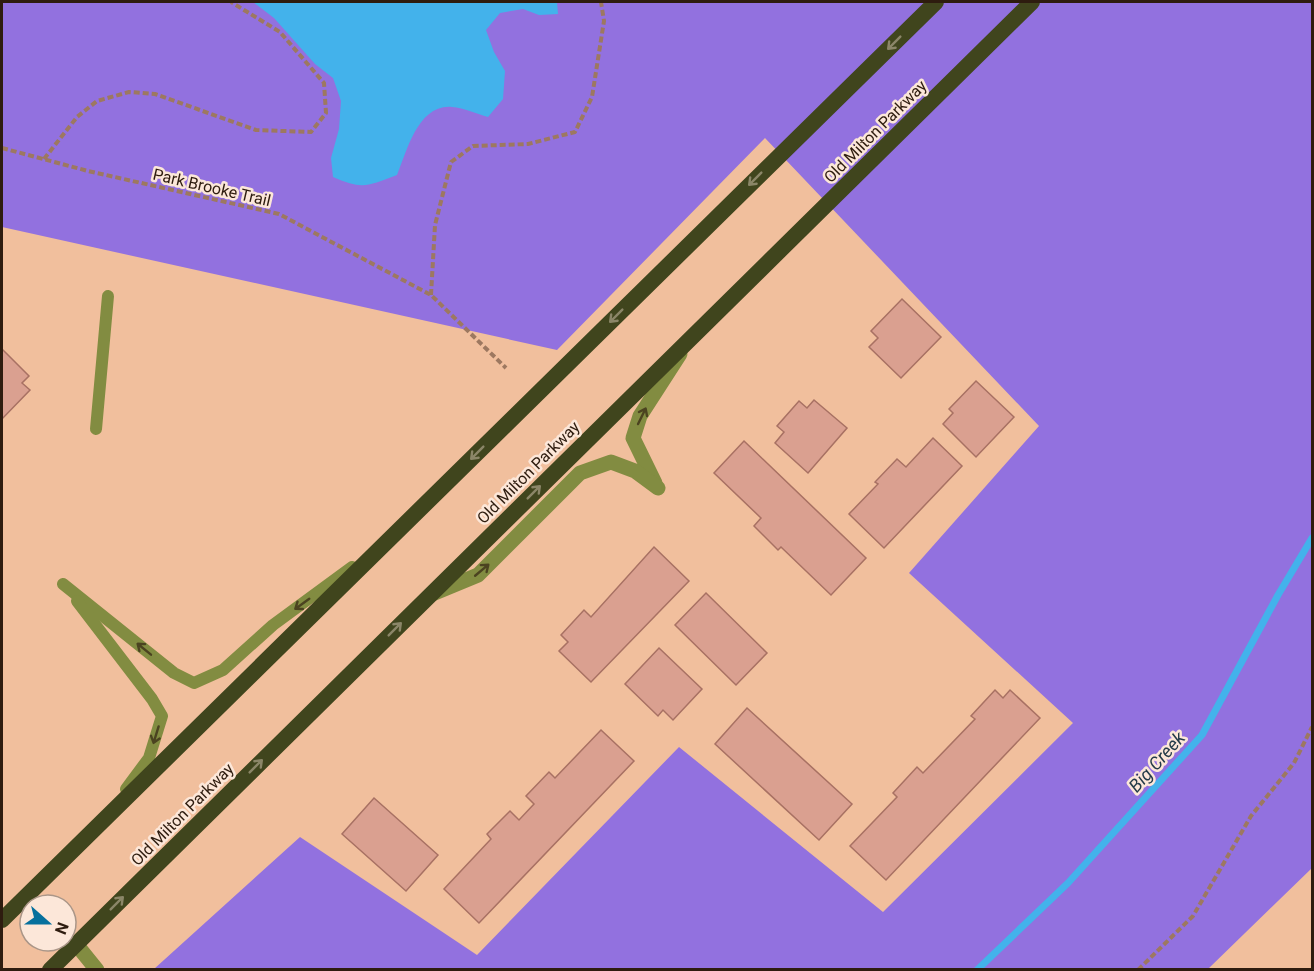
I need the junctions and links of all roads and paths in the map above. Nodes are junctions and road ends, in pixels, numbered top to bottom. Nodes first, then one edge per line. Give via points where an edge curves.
1 (231, 2) edge
2 (601, 2) edge
3 (936, 2) edge
4 (1032, 2) edge
5 (2, 148) edge
6 (44, 159) junction
7 (430, 295) junction
8 (108, 296) dead end
9 (691, 338) junction
10 (506, 368) dead end
11 (96, 429) dead end
12 (383, 545) junction
13 (429, 595) junction
14 (1312, 727) edge
15 (105, 819) junction
16 (2, 921) edge
17 (78, 942) edge
18 (78, 946) edge
19 (67, 953) edge
20 (50, 969) edge
21 (97, 969) edge
22 (1138, 969) edge

1 - 6 path via 280,32 324,83 326,113 311,132 256,130 155,94 129,92 97,101 77,117
2 - 7 path via 604,21 592,97 575,132 528,144 473,146 451,162 435,225
3 -> 12 highway
4 - 9 highway, Old Milton Parkway
5 - 6 path, Park Brooke Trail
6 - 7 path, Park Brooke Trail via 279,214
7 - 10 path, Park Brooke Trail
8 - 11 lane
13 -> 9 highway, Old Milton Parkway
13 -> 9 street via 478,575 580,472 611,462 635,471 658,488 633,438 640,416
12 - 15 highway
12 -> 15 lane via 273,624 224,670 194,683 174,673 63,584 162,716 149,758
17 -> 13 highway, Old Milton Parkway
14 - 22 path via 1294,763 1251,816 1193,916
15 - 16 highway
18 - 21 street
19 - 20 highway, Old Milton Parkway

